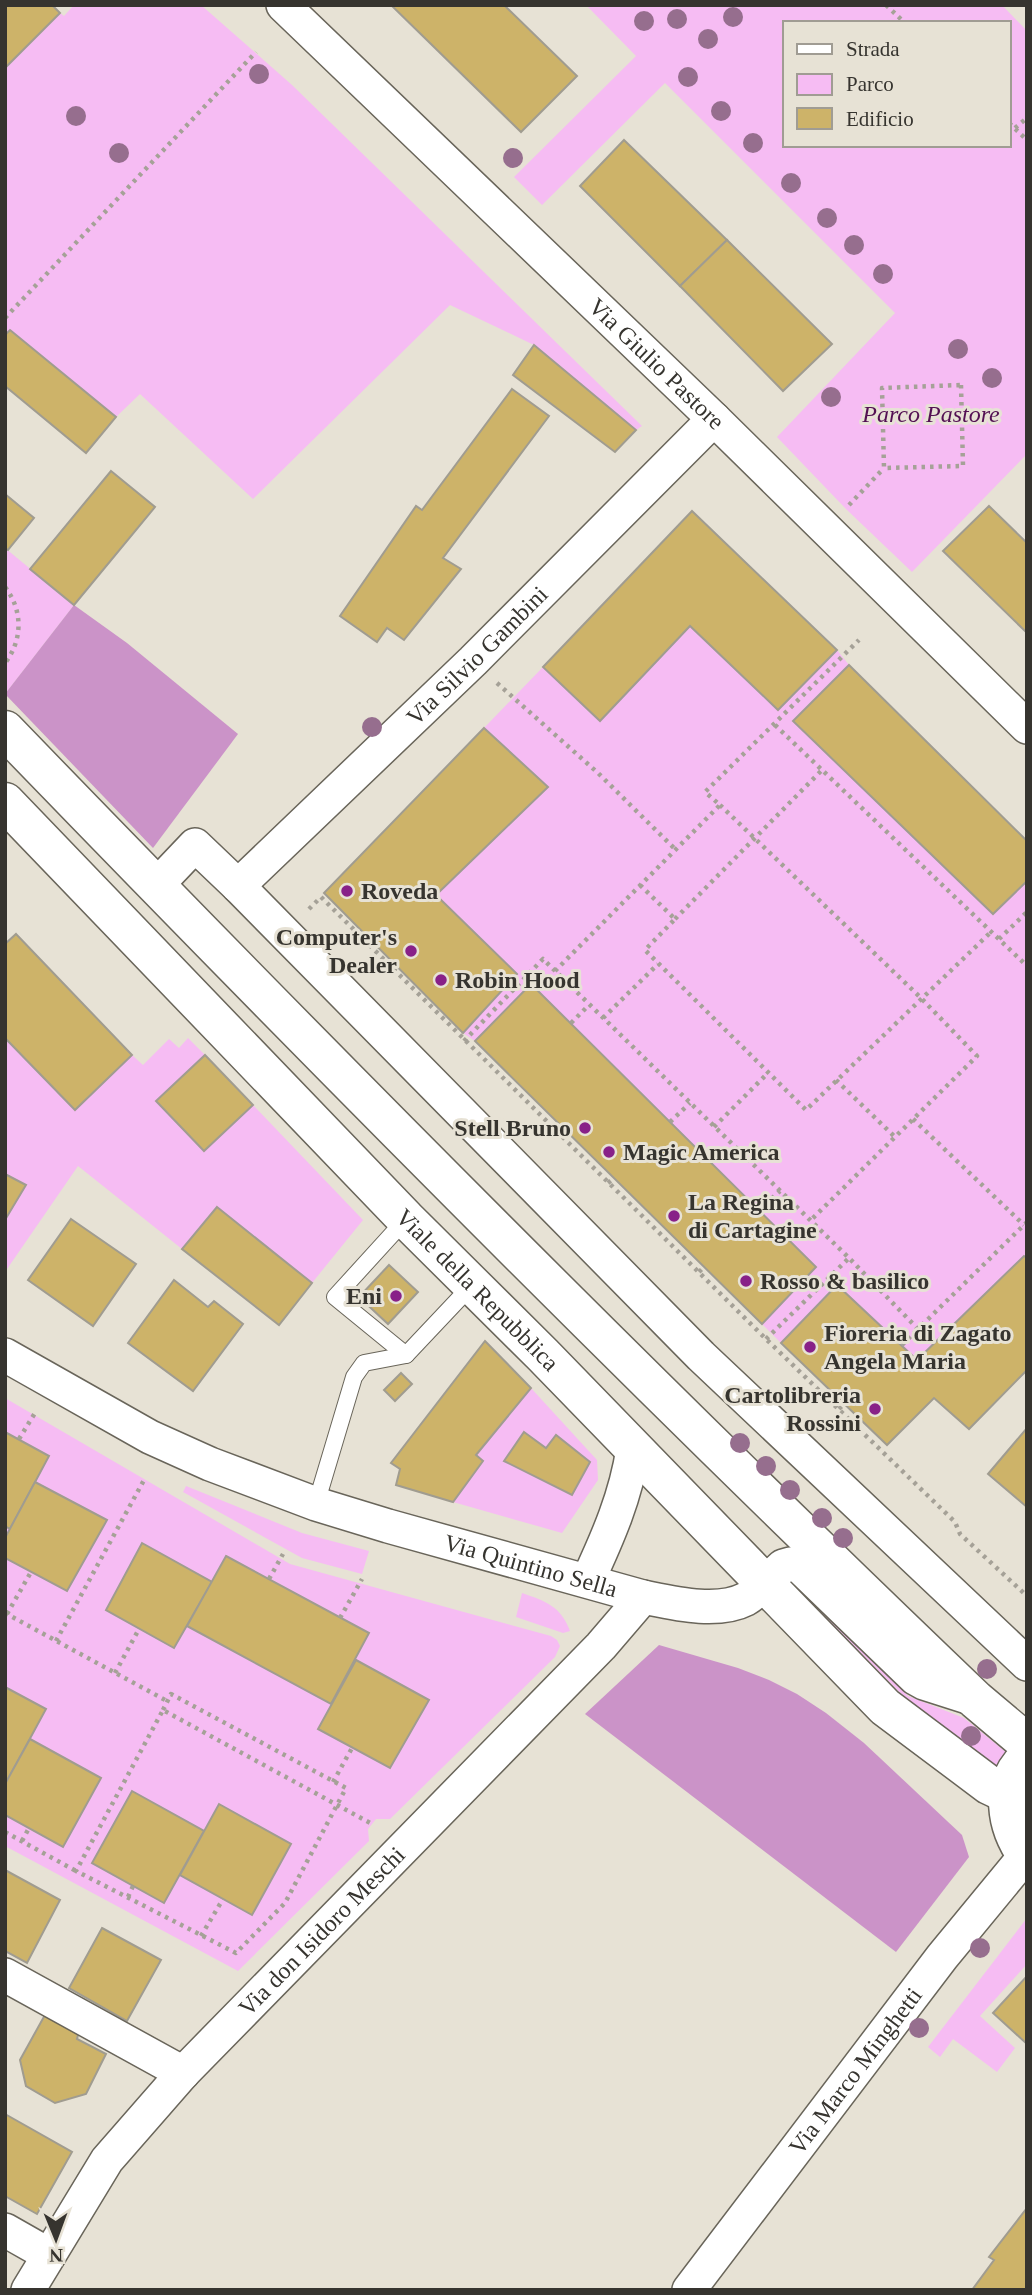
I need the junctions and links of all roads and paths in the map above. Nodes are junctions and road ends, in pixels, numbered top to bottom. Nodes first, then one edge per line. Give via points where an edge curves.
1 (284, 5) edge
2 (886, 5) edge
3 (903, 21) edge
4 (256, 52) dead end
5 (1027, 118) edge
6 (1011, 125) edge
7 (1015, 128) junction
8 (1027, 139) edge
9 (5, 318) edge
10 (714, 419) junction
11 (884, 468) junction
12 (846, 509) dead end
13 (5, 587) edge
14 (859, 640) dead end
15 (5, 663) edge
16 (487, 674) dead end
17 (775, 725) junction
18 (1027, 727) edge
19 (5, 730) edge
20 (822, 770) junction
21 (5, 802) edge
22 (720, 805) junction
23 (754, 838) junction
24 (676, 850) junction
25 (156, 886) junction
26 (237, 886) junction
27 (640, 886) junction
28 (306, 912) dead end
29 (1027, 912) edge
30 (675, 919) junction
31 (992, 931) junction
32 (999, 939) junction
33 (658, 964) junction
34 (1027, 966) edge
35 (555, 971) junction
36 (921, 998) junction
37 (589, 1005) junction
38 (603, 1017) junction
39 (571, 1023) dead end
40 (464, 1041) junction
41 (768, 1073) junction
42 (513, 1079) dead end
43 (836, 1080) junction
44 (508, 1084) junction
45 (690, 1103) junction
46 (913, 1119) junction
47 (670, 1122) dead end
48 (714, 1127) junction
49 (895, 1137) junction
50 (614, 1178) dead end
51 (608, 1183) junction
52 (779, 1191) junction
53 (759, 1210) dead end
54 (406, 1219) junction
55 (810, 1220) junction
56 (1025, 1223) edge
57 (849, 1258) junction
58 (704, 1267) dead end
59 (699, 1272) junction
60 (473, 1284) junction
61 (918, 1329) junction
62 (766, 1339) junction
63 (902, 1345) dead end
64 (5, 1355) edge
65 (406, 1355) junction
66 (844, 1404) dead end
67 (839, 1409) junction
68 (34, 1414) dead end
69 (19, 1439) dead end
70 (633, 1449) junction
71 (144, 1480) dead end
72 (316, 1504) junction
73 (283, 1553) dead end
74 (31, 1572) dead end
75 (269, 1579) dead end
76 (362, 1579) dead end
77 (588, 1580) junction
78 (763, 1583) junction
79 (1027, 1596) edge
80 (643, 1597) junction
81 (6, 1614) edge
82 (340, 1618) dead end
83 (139, 1629) dead end
84 (56, 1641) junction
85 (1027, 1664) edge
86 (115, 1673) junction
87 (976, 1700) junction
88 (167, 1701) junction
89 (163, 1710) junction
90 (1027, 1743) edge
91 (352, 1748) dead end
92 (1027, 1758) edge
93 (333, 1782) junction
94 (1008, 1794) junction
95 (337, 1804) junction
96 (372, 1824) dead end
97 (29, 1828) dead end
98 (5, 1832) edge
99 (22, 1841) junction
100 (1026, 1855) edge
101 (76, 1871) junction
102 (133, 1885) dead end
103 (128, 1897) junction
104 (223, 1899) dead end
105 (201, 1936) junction
106 (5, 1975) edge
107 (183, 2073) junction
108 (5, 2230) edge
109 (48, 2255) junction
110 (28, 2290) edge
111 (689, 2290) edge

1 - 10 street, Via Giulio Pastore
2 - 3 path
4 - 9 path
5 - 7 path
6 - 7 path
7 - 8 path
10 - 18 street, Via Giulio Pastore
10 - 26 street, Via Silvio Gambini via 473,661
11 - 11 path via 882,388 961,385 963,466
11 - 12 path
13 - 15 path via 14,598 19,622 15,650
14 - 17 path
16 - 24 path
17 - 20 path
17 - 22 path via 705,792
19 - 25 street
20 - 23 path
20 - 31 path
21 - 54 street, Viale della Repubblica
22 - 23 path
22 - 24 path
23 - 30 path
23 - 36 path
24 - 27 path
25 - 26 street via 195,845
25 - 87 street via 794,1527
26 - 85 street via 701,1356
27 - 30 path
27 - 35 path
28 - 40 path via 321,897
29 - 32 path
30 - 33 path via 645,950
31 - 32 path
31 - 36 path
32 - 34 path
33 - 38 path
33 - 41 path
35 - 37 path
35 - 40 path via 543,959
36 - 43 path
36 - 46 path via 977,1056
37 - 38 path
37 - 39 path
38 - 45 path
40 - 44 path
41 - 43 path via 806,1110
41 - 48 path
42 - 44 path
43 - 49 path
44 - 51 path
45 - 47 path
45 - 48 path
46 - 49 path
46 - 56 path
48 - 52 path
49 - 55 path
50 - 51 path
51 - 59 path
52 - 53 path
52 - 55 path
54 - 60 street, Viale della Repubblica
54 - 65 lane via 335,1297
55 - 57 path
56 - 61 path
57 - 61 path
57 - 62 path
58 - 59 path
59 - 62 path
60 - 65 lane
60 - 70 street, Viale della Repubblica
61 - 63 path
62 - 67 path
64 - 72 street, Via Quintino Sella via 150,1437
65 - 72 lane via 365,1363 354,1377
66 - 67 path
67 - 79 path
68 - 69 path
70 - 77 street via 617,1514
70 - 78 street, Viale della Repubblica
71 - 84 path
72 - 77 street, Via Quintino Sella
73 - 75 path
74 - 81 path
76 - 82 path
77 - 80 street, Via Quintino Sella
78 - 80 street, Via Quintino Sella via 746,1598 704,1607
78 - 87 street via 783,1566 800,1567 915,1678
78 - 94 street via 885,1707 989,1785
80 - 107 street, Via don Isidoro Meschi via 592,1656
81 - 84 path
83 - 86 path
84 - 86 path
86 - 88 path
87 - 90 street
88 - 89 path
88 - 93 path via 171,1694
89 - 95 path
89 - 101 path
91 - 93 path
92 - 94 street via 1013,1777
93 - 95 path via 346,1788
94 - 100 street via 1014,1836
95 - 96 path
95 - 105 path via 285,1903 236,1954
97 - 99 path
98 - 99 path
99 - 101 path
100 - 111 street, Via Marco Minghetti via 942,1956
101 - 103 path
102 - 103 path
103 - 105 path
104 - 105 path
106 - 107 street
107 - 109 street, Via don Isidoro Meschi via 107,2161
108 - 109 street
109 - 110 street, Via don Isidoro Meschi

